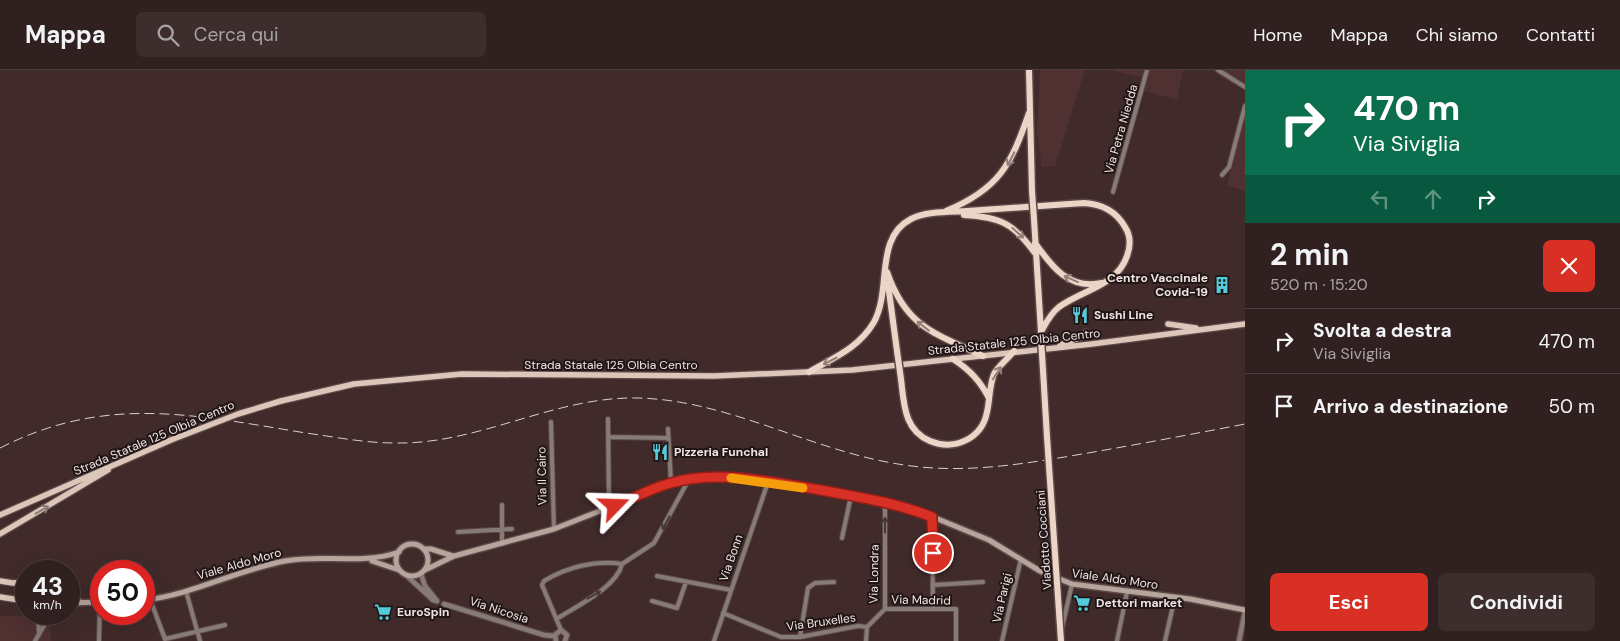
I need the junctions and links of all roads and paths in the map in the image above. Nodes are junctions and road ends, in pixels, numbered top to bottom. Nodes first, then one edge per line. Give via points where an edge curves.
1 (1029, 70) edge
2 (1147, 70) edge
3 (1218, 70) edge
4 (1245, 86) edge
5 (1245, 106) edge
6 (1029, 113) junction
7 (1222, 174) dead end
8 (1113, 192) dead end
9 (941, 213) junction
10 (1036, 243) junction
11 (1035, 256) junction
12 (886, 271) junction
13 (1116, 274) junction
14 (1168, 324) dead end
15 (1245, 324) edge
16 (1201, 330) junction
17 (1086, 332) dead end
18 (1041, 335) junction
19 (1056, 347) junction
20 (1014, 351) junction
21 (983, 356) junction
22 (953, 360) junction
23 (809, 372) junction
24 (989, 400) junction
25 (608, 419) dead end
26 (552, 422) dead end
27 (668, 429) dead end
28 (609, 437) junction
29 (668, 438) junction
30 (124, 460) junction
31 (688, 480) junction
32 (768, 482) junction
33 (671, 483) junction
34 (851, 496) junction
35 (885, 501) junction
36 (502, 504) dead end
37 (609, 508) junction
38 (0, 516) edge
39 (932, 517) junction
40 (512, 529) dead end
41 (554, 529) junction
42 (502, 530) junction
43 (458, 532) dead end
44 (0, 534) edge
45 (842, 538) dead end
46 (502, 544) junction
47 (424, 549) junction
48 (399, 552) junction
49 (454, 556) junction
50 (342, 558) junction
51 (1021, 559) junction
52 (622, 564) junction
53 (400, 570) junction
54 (423, 572) junction
55 (406, 575) junction
56 (657, 576) dead end
57 (0, 580) edge
58 (686, 582) junction
59 (834, 582) dead end
60 (983, 582) dead end
61 (15, 583) edge
62 (1072, 584) junction
63 (933, 585) junction
64 (731, 590) junction
65 (186, 591) junction
66 (1127, 592) junction
67 (0, 597) edge
68 (1175, 597) junction
69 (155, 598) edge
70 (15, 599) edge
71 (437, 601) junction
72 (652, 601) dead end
73 (80, 602) edge
74 (90, 602) edge
75 (444, 604) joint
76 (885, 609) junction
77 (933, 609) junction
78 (1245, 610) edge
79 (155, 613) edge
80 (723, 613) junction
81 (558, 618) junction
82 (39, 625) edge
83 (44, 625) edge
84 (100, 625) edge
85 (225, 625) dead end
86 (867, 627) junction
87 (561, 630) junction
88 (197, 632) junction
89 (800, 637) junction
90 (36, 639) edge
91 (556, 639) edge
92 (781, 639) edge
93 (165, 640) edge
94 (100, 641) edge
95 (200, 641) edge
96 (566, 641) edge
97 (714, 641) edge
98 (866, 641) edge
99 (956, 641) edge
100 (1002, 641) edge
101 (1060, 641) edge
102 (1117, 641) edge
103 (1165, 641) edge
104 (1239, 641) edge

1 - 6 highway, Viadotto Cocciani
2 - 8 street, Via Petra Niedda
3 - 4 street
5 - 7 street via 1229,167
6 -> 9 highway via 1005,171 971,200
6 - 10 highway, Viadotto Cocciani, bridge
9 -> 11 highway via 994,219 1021,234
9 - 12 highway via 911,218 893,235 888,246
9 - 13 highway via 1096,204 1117,215 1130,234 1124,266
10 - 11 highway, Viadotto Cocciani
13 -> 10 highway via 1100,283 1086,285 1069,280 1057,271
11 - 18 highway, Viadotto Cocciani
21 -> 12 highway via 940,338 919,324 895,294
12 -> 23 highway via 882,299 875,320 866,333 850,348
12 - 24 highway, bridge via 905,414 912,428 924,439 953,446 968,440 980,428
13 - 18 highway via 1058,308
14 - 16 main road
15 - 16 main road, Strada Statale 125 Olbia Centro
16 - 19 main road, Strada Statale 125 Olbia Centro
17 - 19 main road via 1082,338
18 - 101 highway, Viadotto Cocciani, bridge
19 - 20 main road, Strada Statale 125 Olbia Centro
20 - 21 main road, Strada Statale 125 Olbia Centro
24 -> 20 highway via 990,385 996,372
21 - 22 main road, Strada Statale 125 Olbia Centro
22 - 23 main road, Strada Statale 125 Olbia Centro
22 - 24 highway via 977,378
23 - 30 main road, Strada Statale 125 Olbia Centro, bridge via 704,376 462,374 354,384 281,400 226,418
25 - 28 street
26 - 41 street, Via Il Cairo
27 - 29 street
28 - 29 street
28 - 37 street
29 - 33 street
30 - 38 main road, Strada Statale 125 Olbia Centro
44 -> 30 main road
31 - 32 main road, Viale Aldo Moro via 725,477
31 - 33 main road, Viale Aldo Moro
31 -> 52 street via 654,543
32 - 34 main road, Viale Aldo Moro
32 - 64 street, Via Bonn
33 - 37 main road, Viale Aldo Moro
34 - 35 main road, Viale Aldo Moro
34 - 45 street
35 - 39 main road, Viale Aldo Moro
76 -> 35 street, Via Londra
36 - 42 street
37 - 41 main road, Viale Aldo Moro
39 - 51 main road, Viale Aldo Moro via 990,540
39 - 63 street
40 - 42 street
41 - 46 main road, Viale Aldo Moro
42 - 43 street
42 - 46 street
46 - 49 main road, Viale Aldo Moro
47 - 48 main road via 410,544
47 - 49 main road
47 - 54 main road via 428,559
48 - 50 main road, Viale Aldo Moro via 376,558
48 - 53 main road via 396,560
49 - 54 main road, Viale Aldo Moro
50 - 53 main road, Viale Aldo Moro via 376,561
50 - 65 main road, Viale Aldo Moro via 277,562
51 - 62 main road, Viale Aldo Moro
51 - 100 street, Via Parigi
81 -> 52 street via 605,589 621,572
52 - 81 street via 592,564 564,569 544,581 542,585
53 - 55 main road
54 - 55 main road
54 - 71 street via 425,586
55 - 71 street, Via Nicosia
56 - 58 street
57 - 61 main road
58 - 64 street
58 - 72 street via 677,608
59 - 89 street via 815,583 808,588
60 - 63 street
62 - 66 main road, Viale Aldo Moro
62 - 101 street
63 - 77 street
64 - 80 street, Via Bonn
65 - 69 main road, Viale Aldo Moro
65 - 88 street
66 - 68 main road, Viale Aldo Moro
66 - 102 street
67 - 70 main road
68 - 78 main road, Viale Aldo Moro
68 - 103 street
71 - 75 street, Via Nicosia
73 - 74 main road
75 - 91 street, Via Nicosia
76 - 77 street, Via Madrid
76 - 86 street, Via Londra
77 - 99 street, Via Madrid via 956,609
78 - 104 street
79 - 93 street
80 - 92 street, Via Bruxelles
80 - 97 street, Via Bonn
81 - 87 street
82 - 90 street
83 - 90 street
84 - 94 street
85 - 88 street
86 - 89 street, Via Bruxelles
86 - 98 street
87 - 91 street
87 - 96 street via 566,633
88 - 93 street
88 - 95 street
89 - 92 street, Via Bruxelles

